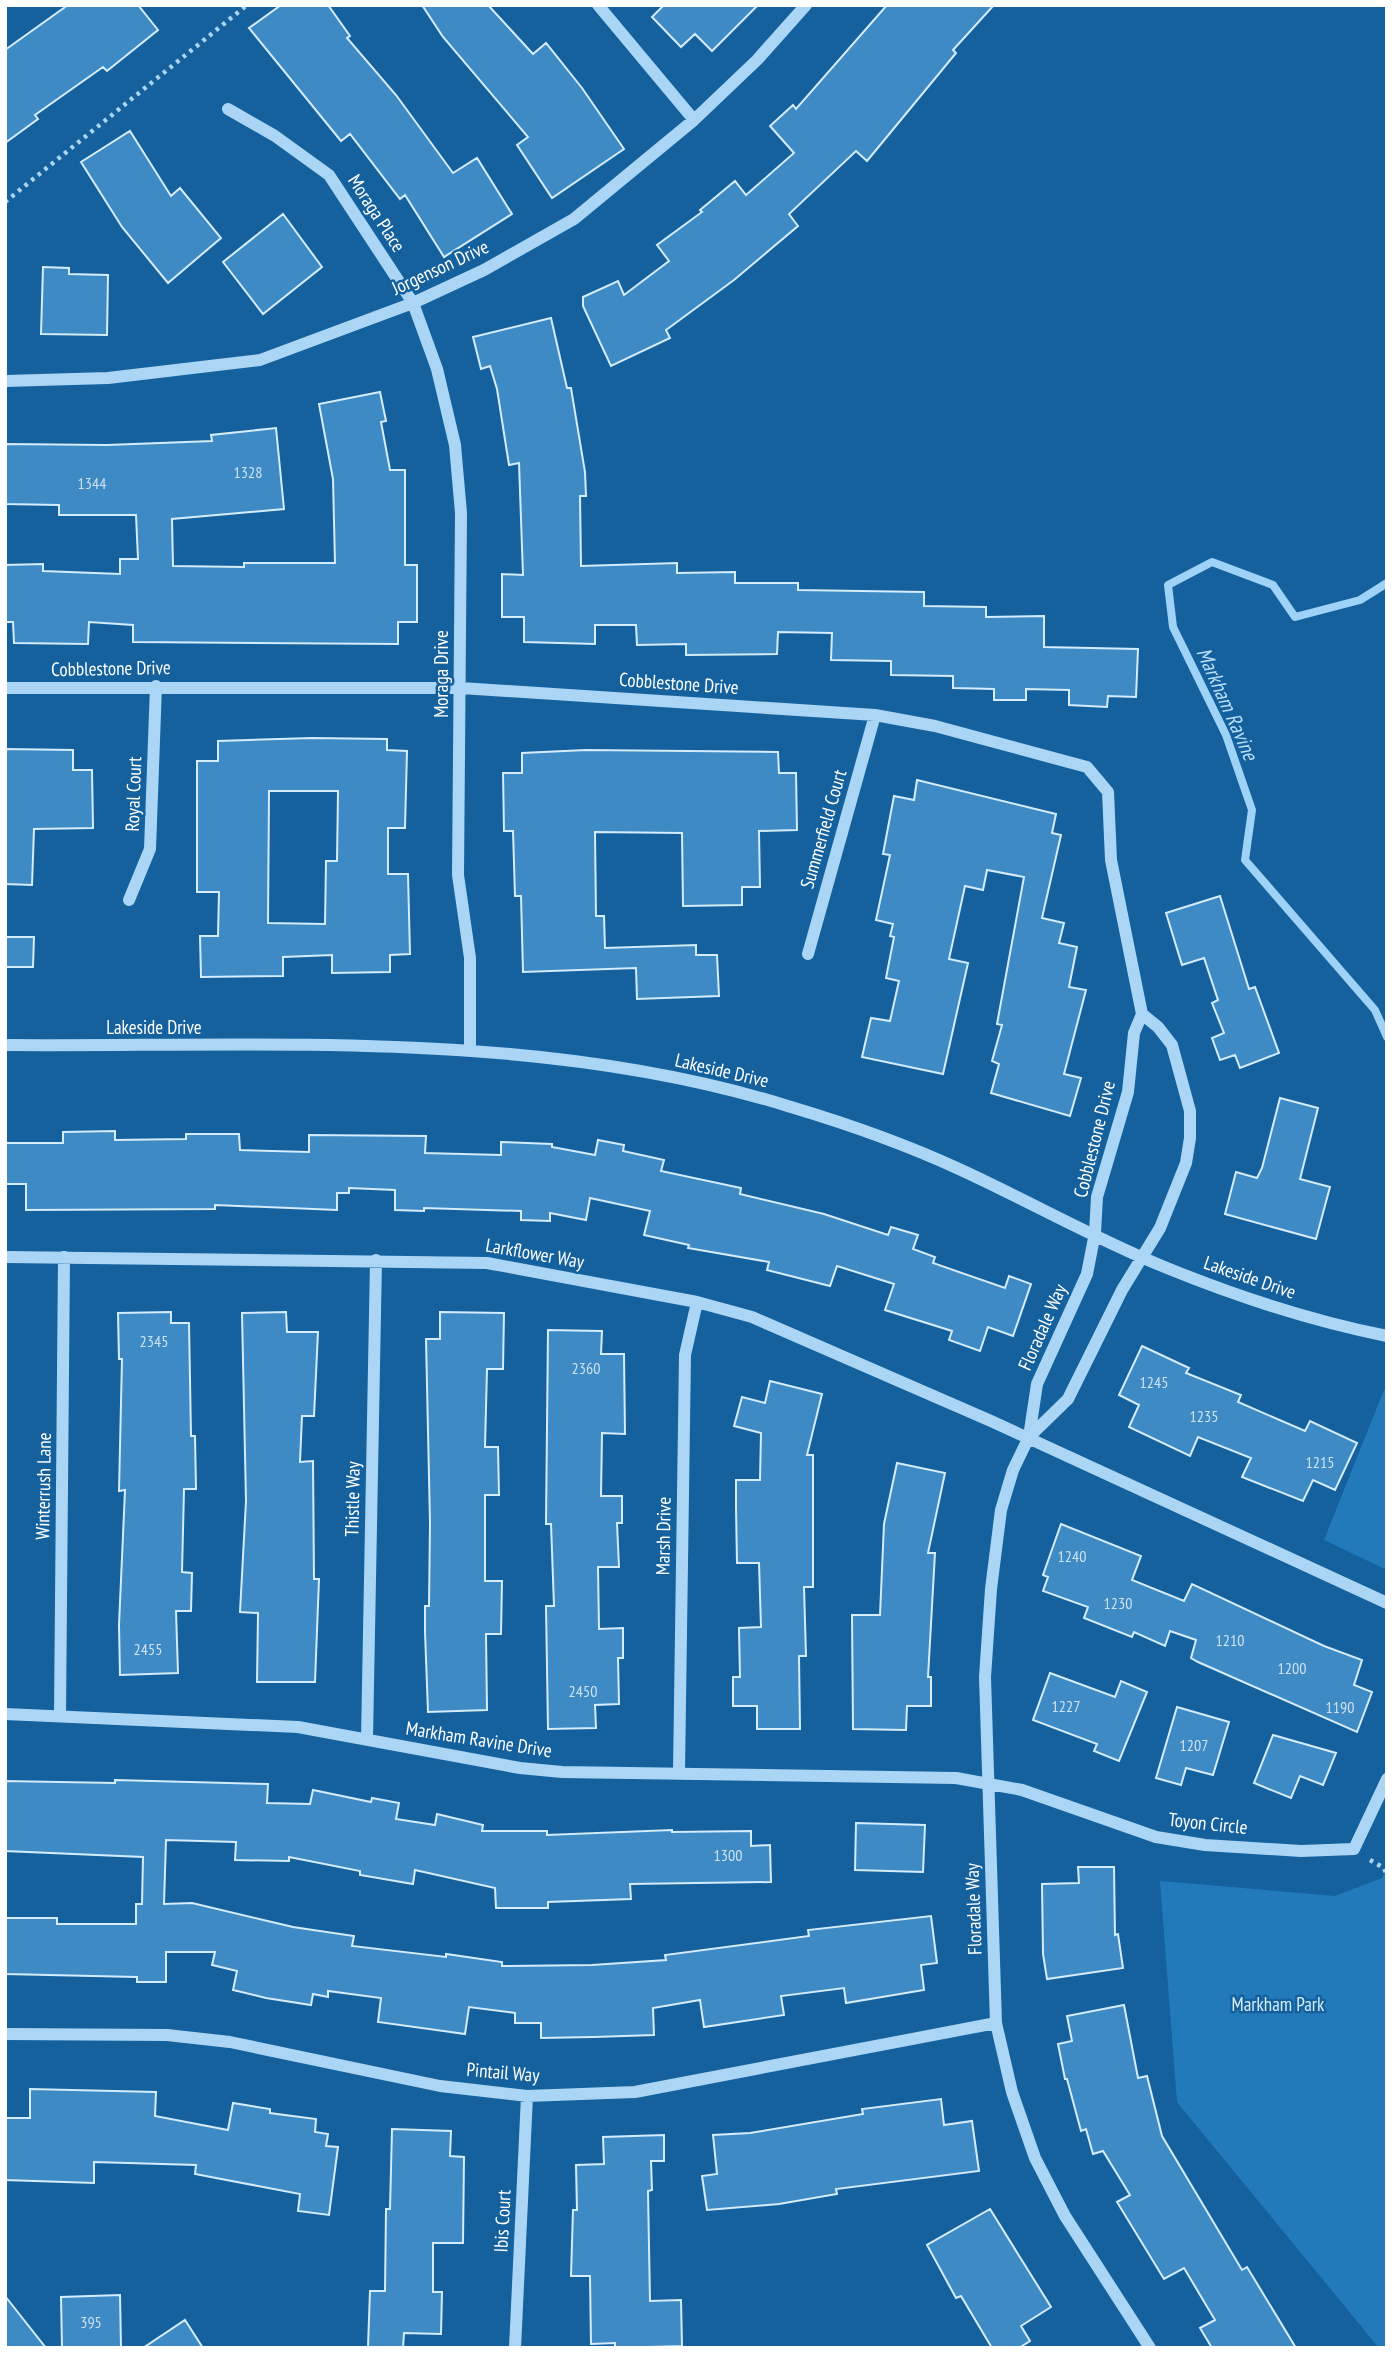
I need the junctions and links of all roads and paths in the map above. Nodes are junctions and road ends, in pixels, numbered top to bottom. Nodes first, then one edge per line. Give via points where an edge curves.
1 (247, 5) edge
2 (598, 5) edge
3 (806, 5) edge
4 (228, 109) dead end
5 (694, 120) junction
6 (5, 201) edge
7 (413, 303) junction
8 (5, 381) edge
9 (156, 686) junction
10 (5, 688) edge
11 (461, 688) junction
12 (876, 715) junction
13 (129, 900) dead end
14 (808, 954) dead end
15 (1142, 1014) junction
16 (5, 1045) edge
17 (470, 1051) junction
18 (1095, 1233) junction
19 (1141, 1255) junction
20 (5, 1257) edge
21 (64, 1257) junction
22 (376, 1260) junction
23 (697, 1302) junction
24 (1387, 1336) edge
25 (1029, 1437) junction
26 (1387, 1603) edge
27 (5, 1714) edge
28 (60, 1715) junction
29 (367, 1739) junction
30 (679, 1772) junction
31 (1387, 1779) edge
32 (989, 1784) junction
33 (996, 2024) junction
34 (5, 2034) edge
35 (527, 2096) junction
36 (515, 2348) edge
37 (1150, 2348) edge

1 - 6 path
2 - 5 street
3 - 5 street, Jorgenson Drive
4 - 7 street, Moraga Place via 329,175
5 - 7 street, Jorgenson Drive via 574,219 484,270
7 - 8 street, Jorgenson Drive via 260,360 107,378
7 - 11 street, Moraga Drive via 437,369 455,444 461,513
9 - 10 street, Cobblestone Drive
9 - 11 street, Cobblestone Drive
9 - 13 street, Royal Court via 150,849
11 - 12 street, Cobblestone Drive
11 - 17 street, Moraga Drive via 458,875 470,958
12 - 14 street, Summerfield Court
12 - 15 street, Cobblestone Drive via 1087,767 1108,792 1111,860
15 - 18 street, Cobblestone Drive via 1123,1113 1097,1196
15 - 19 street via 1172,1045 1190,1111 1191,1138 1160,1228
16 - 17 street, Lakeside Drive
17 - 18 street, Lakeside Drive via 612,1067 787,1105 922,1153
18 - 19 street, Lakeside Drive
18 - 25 street, Floradale Way via 1087,1273 1037,1384
19 - 24 street, Lakeside Drive via 1270,1306
19 - 25 street, Floradale Way via 1068,1399
20 - 21 street, Larkflower Way
21 - 22 street, Larkflower Way
21 - 28 street, Winterrush Lane
22 - 23 street, Larkflower Way via 486,1263
22 - 29 street, Thistle Way
23 - 25 street, Larkflower Way via 752,1317
23 - 30 street, Marsh Drive via 685,1355
25 - 26 street
25 - 32 street, Floradale Way via 1001,1510 991,1589 985,1677
27 - 28 street, Markham Ravine Drive
28 - 29 street, Markham Ravine Drive via 298,1727
29 - 30 street, Markham Ravine Drive via 520,1768
30 - 32 street, Markham Ravine Drive via 956,1778
31 - 32 street, Toyon Circle via 1354,1849 1301,1851 1156,1837 1021,1790
32 - 33 street, Floradale Way
33 - 35 street, Pintail Way via 635,2092
33 - 37 street, Floradale Way via 1012,2092 1035,2158 1065,2216
34 - 35 street, Pintail Way via 167,2035 230,2042 440,2086
35 - 36 street, Ibis Court

